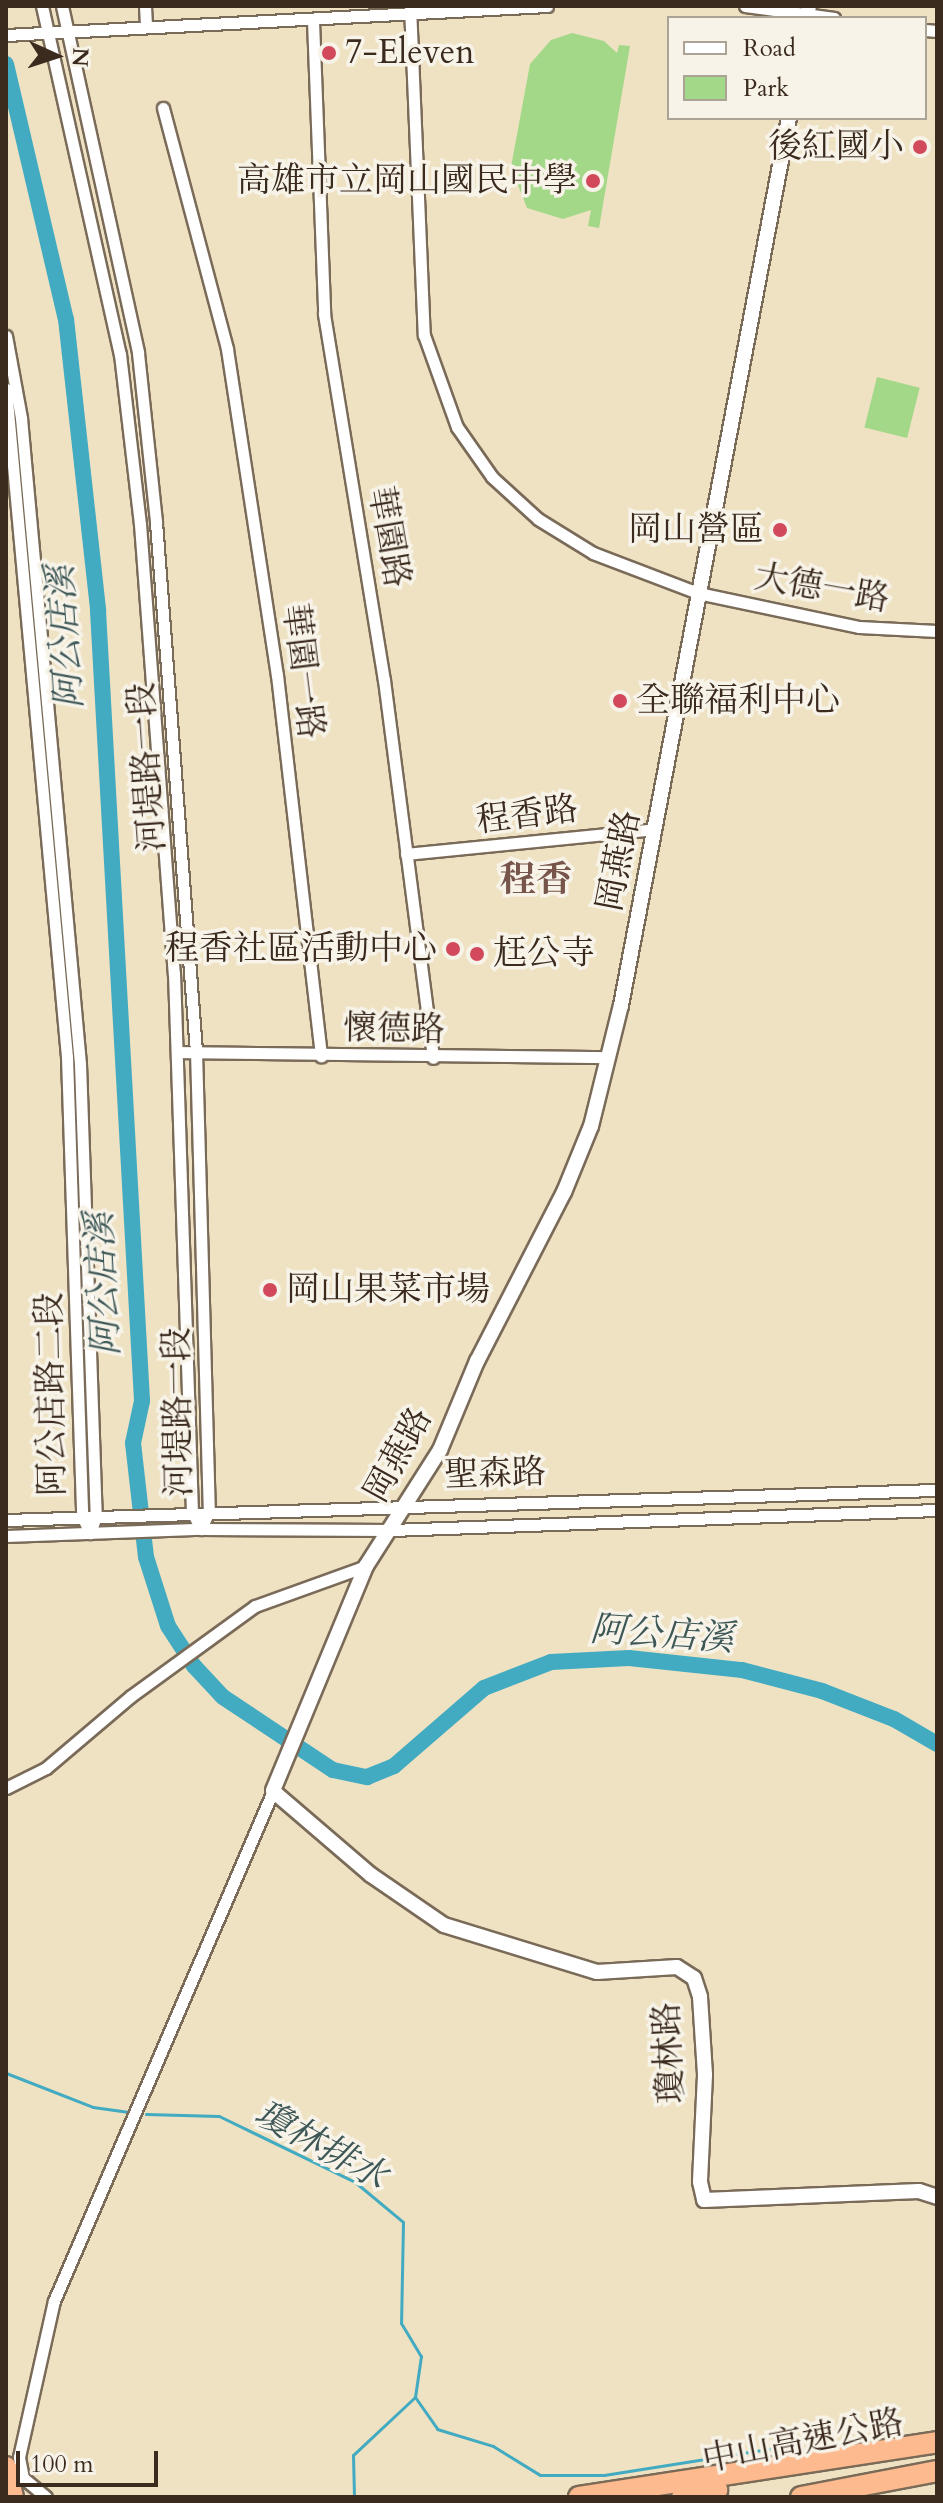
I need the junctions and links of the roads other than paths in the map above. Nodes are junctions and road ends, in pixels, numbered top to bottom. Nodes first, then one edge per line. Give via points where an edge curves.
1 (42, 6) edge
2 (62, 6) edge
3 (145, 6) edge
4 (547, 6) edge
5 (745, 6) edge
6 (410, 10) edge
7 (808, 13) edge
8 (313, 21) junction
9 (146, 27) junction
10 (6, 35) edge
11 (49, 35) junction
12 (68, 35) junction
13 (163, 108) dead end
14 (789, 120) edge
15 (6, 336) edge
16 (6, 389) edge
17 (698, 593) junction
18 (937, 631) edge
19 (655, 829) junction
20 (406, 854) junction
21 (196, 1051) junction
22 (178, 1052) junction
23 (321, 1056) junction
24 (608, 1057) junction
25 (433, 1058) junction
26 (937, 1490) edge
27 (406, 1505) junction
28 (937, 1510) edge
29 (209, 1511) junction
30 (187, 1512) junction
31 (82, 1516) junction
32 (102, 1516) junction
33 (6, 1520) edge
34 (201, 1529) junction
35 (391, 1530) junction
36 (90, 1533) junction
37 (6, 1536) edge
38 (366, 1566) junction
39 (6, 1788) edge
40 (273, 1791) junction
41 (937, 2197) edge
42 (937, 2445) edge
43 (6, 2467) edge
44 (937, 2471) edge
45 (13, 2497) edge
46 (46, 2497) edge
47 (579, 2497) edge
48 (682, 2497) edge
49 (801, 2497) edge

1 - 11 street, 河堤路一段
2 - 12 street, 河堤路一段
3 - 9 street
4 - 6 street
5 - 7 street
6 - 8 street
6 - 17 street, 大德一路 via 424,335 457,427 492,477 538,519 593,553
8 - 9 street
8 - 20 street, 華園路 via 324,314 335,406 383,672
9 - 12 street
10 - 11 street
11 - 12 street
11 - 22 street, 河堤路一段 via 120,354 140,524
12 - 21 street, 河堤路一段 via 138,353
13 - 23 street, 華園一路 via 227,349 238,413 277,675
14 - 17 street, 岡燕路
15 - 32 street, 阿公店路二段 via 21,418 76,1003
16 - 31 street, 阿公店路二段 via 67,1057
17 - 18 street, 大德一路 via 859,627
17 - 19 street, 岡燕路
19 - 20 street, 程香路
19 - 24 street, 岡燕路
20 - 25 street, 華園路
21 - 22 street, 懷德路
21 - 23 street, 懷德路
21 - 29 street, 河堤路一段
22 - 30 street, 河堤路一段
23 - 25 street, 懷德路
24 - 25 street, 懷德路
24 - 27 street, 岡燕路 via 591,1126 564,1192 503,1305 440,1450
26 - 27 street, 聖森路
27 - 29 street, 聖森路
27 - 35 street, 岡燕路
28 - 35 street, 聖森路
29 - 30 street, 聖森路
29 - 34 street, 河堤路一段
30 - 32 street, 聖森路
30 - 34 street, 河堤路一段
31 - 32 street, 聖森路
31 - 33 street, 聖森路
31 - 36 street, 阿公店路二段
32 - 36 street, 阿公店路二段
34 - 35 street, 聖森路
34 - 36 street, 聖森路
35 - 38 street, 岡燕路
36 - 37 street, 聖森路
38 - 39 street via 255,1606 165,1670 46,1768
38 - 40 street, 岡燕路
40 - 41 street, 瓊林路 via 371,1875 444,1925 597,1972 677,1967 694,1978 705,2075 700,2182 704,2200 919,2191
40 - 46 street via 54,2301 19,2457 23,2478
42 - 47 highway
42 - 48 highway, 中山高速公路
43 - 45 highway
44 - 49 highway, 中山高速公路

